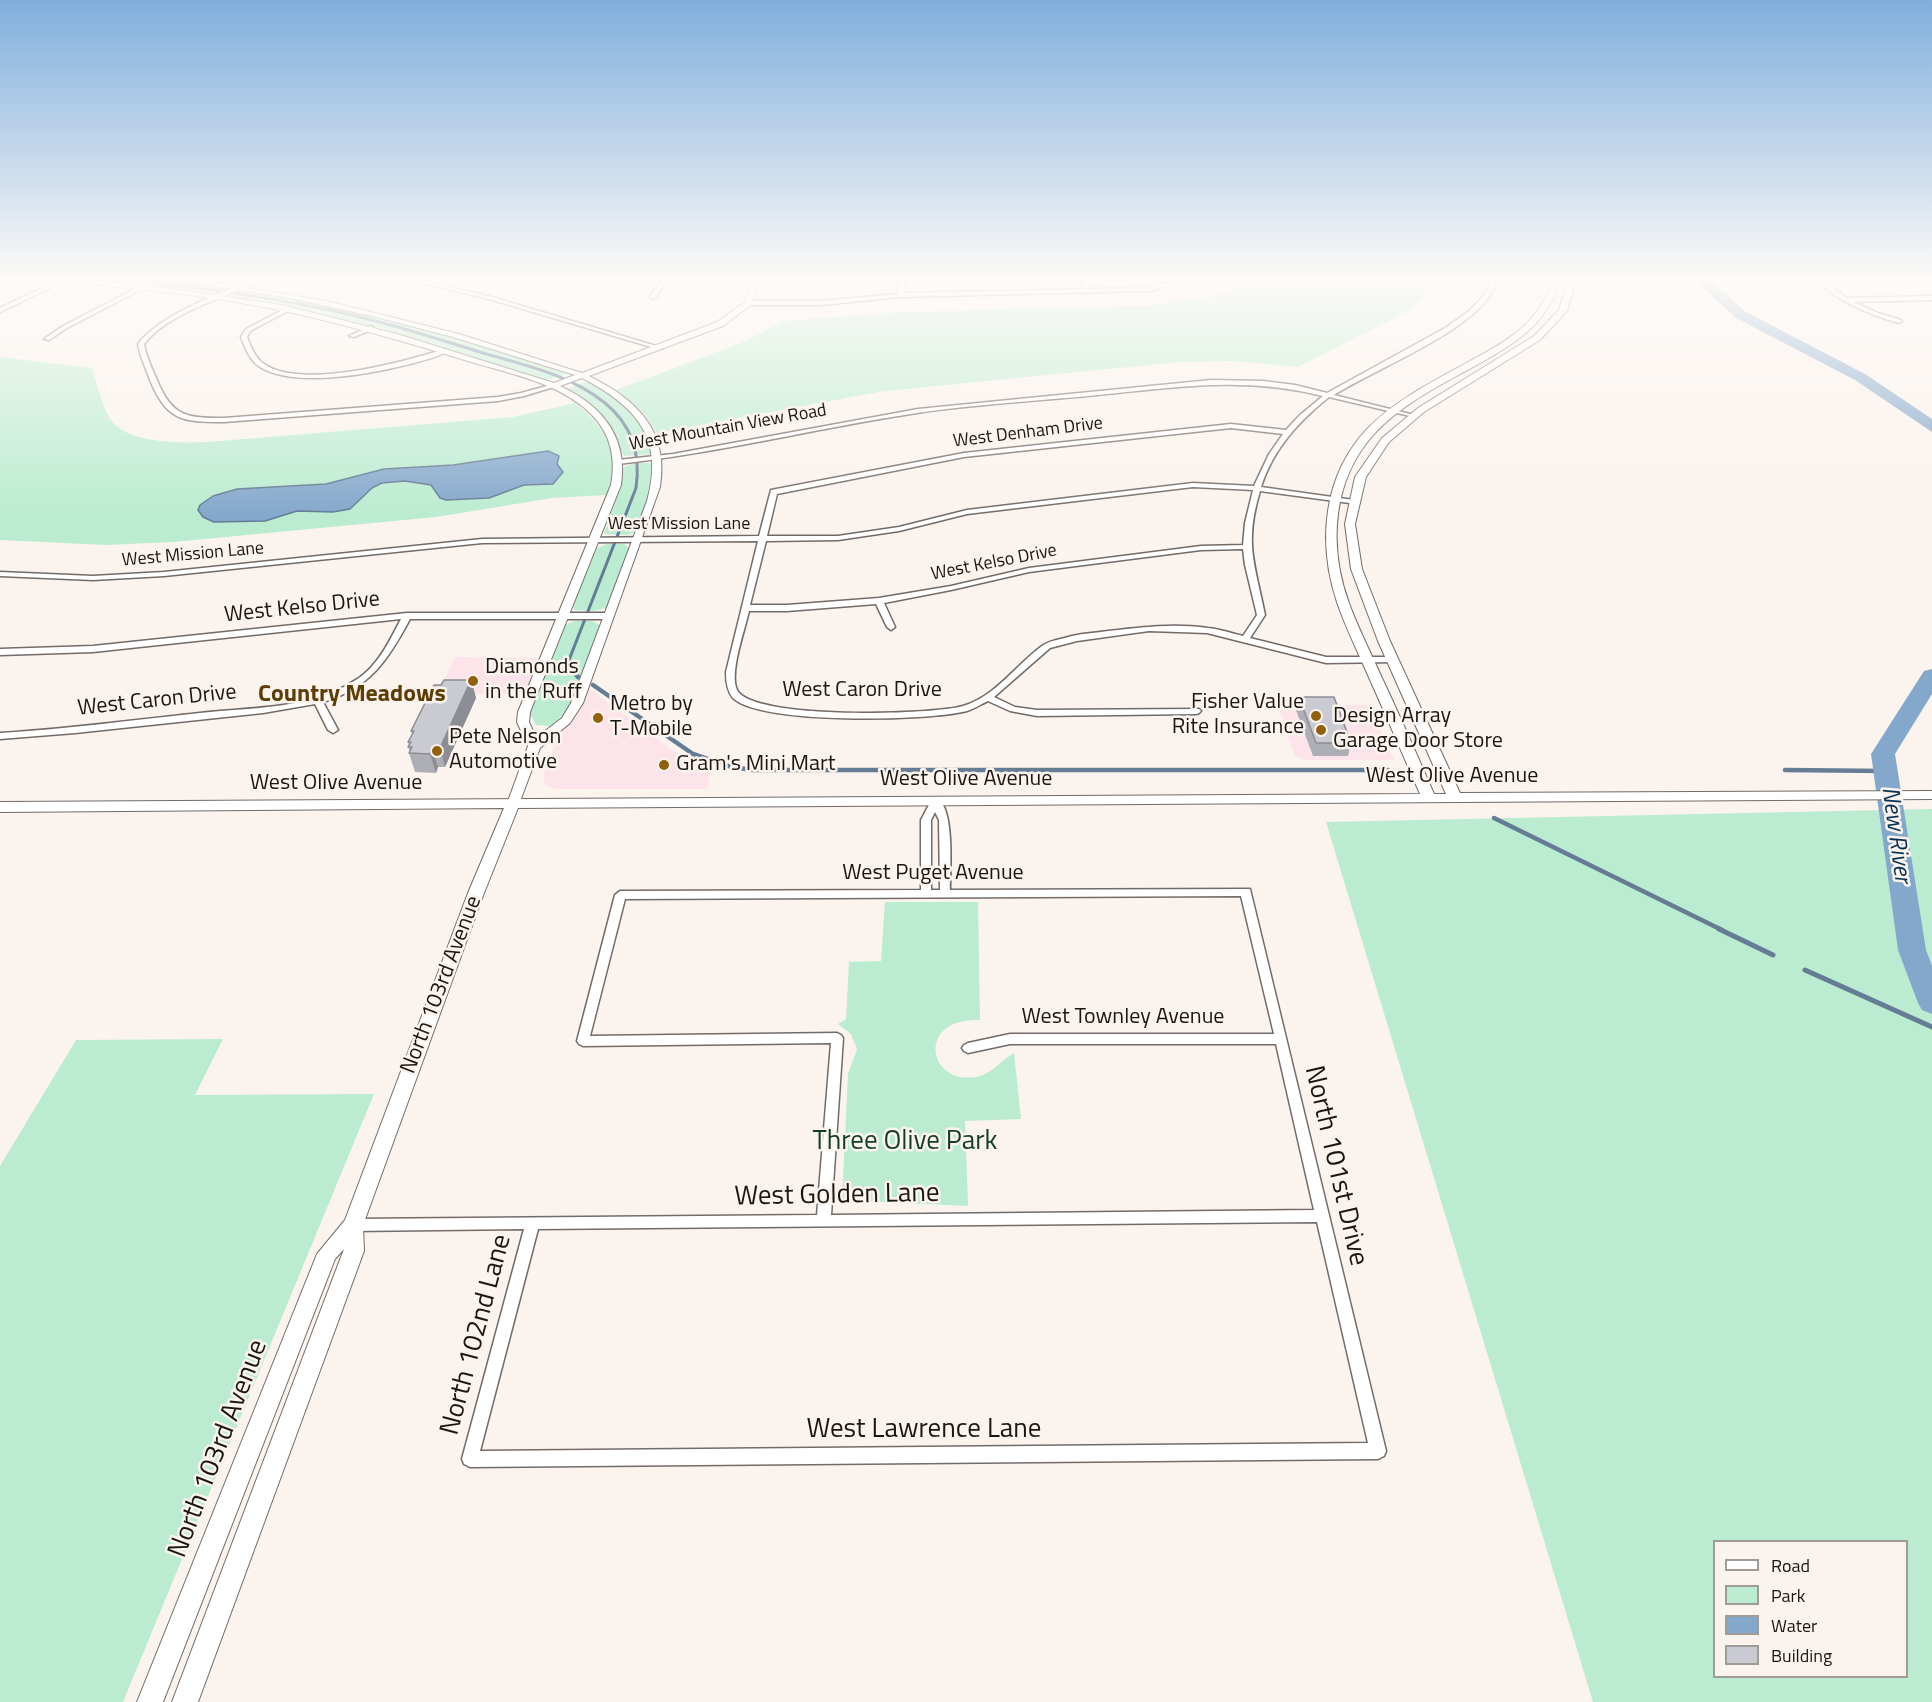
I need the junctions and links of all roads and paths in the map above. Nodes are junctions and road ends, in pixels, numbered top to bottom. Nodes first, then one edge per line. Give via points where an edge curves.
1 (146, 356) edge
2 (255, 356) edge
3 (429, 356) edge
4 (462, 356) edge
5 (522, 356) edge
6 (636, 356) edge
7 (1397, 356) edge
8 (1485, 356) edge
9 (1511, 356) edge
10 (583, 375) junction
11 (554, 386) junction
12 (1330, 394) junction
13 (1393, 411) junction
14 (1412, 416) junction
15 (1287, 432) junction
16 (659, 458) junction
17 (618, 462) junction
18 (1257, 488) junction
19 (1334, 499) junction
20 (1354, 502) junction
21 (594, 540) junction
22 (637, 540) junction
23 (762, 540) junction
24 (1246, 547) junction
25 (0, 574) edge
26 (879, 602) junction
27 (747, 608) junction
28 (407, 616) junction
29 (562, 616) junction
30 (609, 616) junction
31 (891, 627) dead end
32 (1246, 638) junction
33 (0, 652) edge
34 (1368, 660) junction
35 (1392, 660) junction
36 (988, 698) junction
37 (317, 700) junction
38 (1196, 711) dead end
39 (333, 730) dead end
40 (0, 736) edge
41 (534, 746) junction
42 (1932, 795) edge
43 (1429, 798) junction
44 (1455, 798) junction
45 (936, 801) junction
46 (513, 804) junction
47 (0, 807) edge
48 (1246, 892) joint
49 (926, 894) junction
50 (945, 894) junction
51 (1280, 1039) junction
52 (968, 1048) dead end
53 (1322, 1216) junction
54 (824, 1219) junction
55 (532, 1224) junction
56 (353, 1225) junction
57 (1378, 1451) joint
58 (470, 1459) joint
59 (150, 1702) edge
60 (185, 1702) edge

1 - 11 street via 164,405 183,417 224,420 498,399
2 - 3 street via 271,370 298,375 366,371
4 - 11 street
5 - 10 street
6 - 10 street
7 - 12 street
8 - 13 main road
9 - 14 main road
10 - 11 street
10 - 16 street via 612,391 636,412 654,439
11 - 17 street via 587,407 605,425
12 - 13 street, West Mountain View Road
12 - 15 street
12 - 16 street, West Mountain View Road via 1263,383 1184,383 899,414
13 - 14 street, West Mountain View Road
13 - 19 main road via 1360,443 1345,466
14 - 20 main road via 1373,457
15 - 18 street via 1275,448
15 - 23 street, West Denham Drive via 1230,426 964,455 774,492
16 - 17 street, West Mountain View Road
16 - 22 street via 656,489
17 - 21 street via 616,485
18 - 19 street, West Mission Lane
18 - 23 street, West Mission Lane via 1187,485 967,512 863,535
18 - 24 street
19 - 20 street, West Mission Lane
19 - 34 main road via 1330,537 1335,578
20 - 35 main road via 1350,525 1356,565
21 - 22 street, West Mission Lane
21 - 25 street, West Mission Lane via 483,541 128,576
21 - 29 street
22 - 23 street, West Mission Lane
22 - 30 street
23 - 27 street
24 - 26 street, West Kelso Drive via 1202,548 1029,570
24 - 32 street via 1261,615
26 - 27 street, West Kelso Drive
26 - 31 street
27 - 36 street, West Caron Drive via 730,683 738,697 755,707 783,712 917,713 966,708
28 - 29 street, West Kelso Drive
28 - 33 street, West Kelso Drive via 93,649
28 - 37 street, West Caron Drive via 372,671 352,686
29 - 30 street, West Kelso Drive
29 - 41 street via 524,712 523,722
30 - 41 street via 572,712
32 - 34 street, West Caron Drive via 1316,658
32 - 36 street, West Caron Drive via 1170,627 1076,638 1039,651
34 - 35 street, West Caron Drive
34 - 43 main road
35 - 44 main road
36 - 38 street via 1013,709 1037,712
37 - 39 street
37 - 40 street, West Caron Drive via 154,722
41 - 46 street, North 103rd Avenue
42 - 44 main road, West Olive Avenue
43 - 44 main road, West Olive Avenue
43 - 45 main road, West Olive Avenue
45 - 46 main road, West Olive Avenue
45 - 49 street via 926,820
45 - 50 street via 944,820
46 - 47 main road, West Olive Avenue
46 - 56 main road, North 103rd Avenue
48 - 50 street, West Puget Avenue
48 - 51 street, North 101st Drive
49 - 50 street, West Puget Avenue
49 - 54 street, West Puget Avenue via 620,895 583,1041 837,1038
51 - 52 street, West Townley Avenue via 1010,1039
51 - 53 street, North 101st Drive
53 - 54 street, West Golden Lane
53 - 57 street, North 101st Drive
54 - 55 street, West Golden Lane
55 - 56 street, West Golden Lane
55 - 58 street, North 102nd Lane
56 - 59 main road, North 103rd Avenue via 327,1254
56 - 60 main road, North 103rd Avenue via 354,1251
57 - 58 street, West Lawrence Lane

